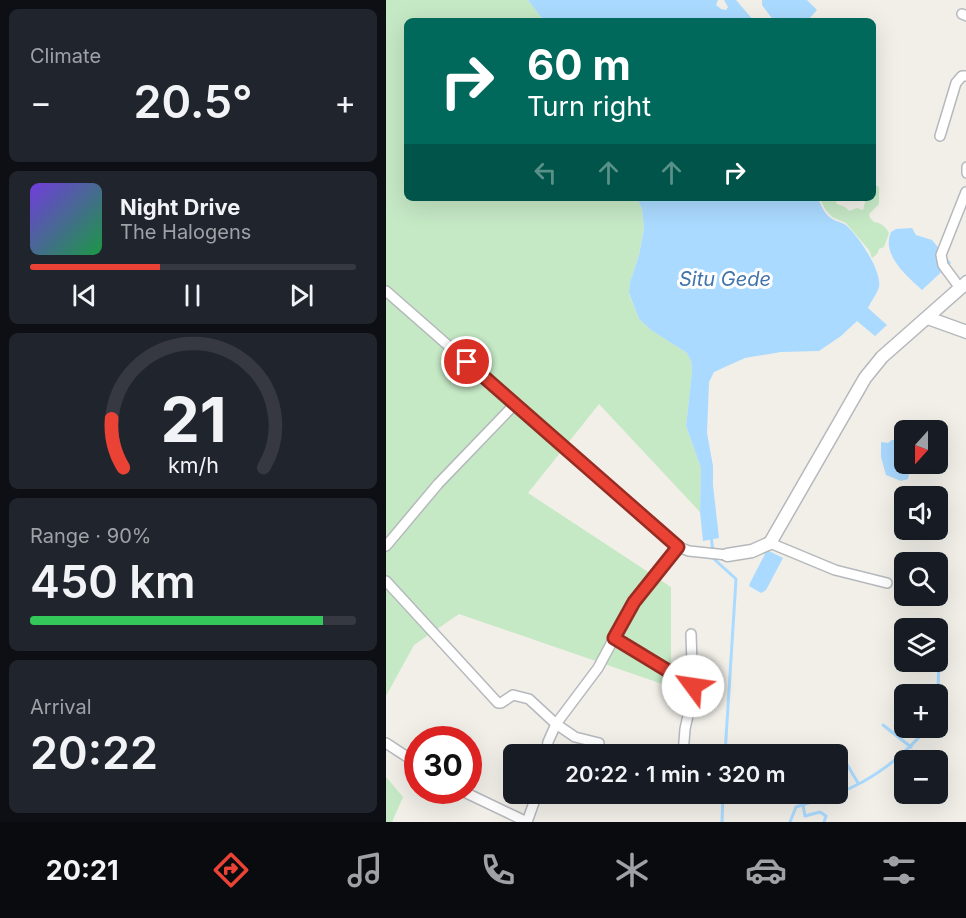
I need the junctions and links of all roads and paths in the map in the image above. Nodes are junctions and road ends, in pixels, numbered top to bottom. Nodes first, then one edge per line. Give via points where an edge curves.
1 (966, 76) edge
2 (940, 136) dead end
3 (966, 167) edge
4 (966, 173) edge
5 (966, 192) edge
6 (963, 285) edge
7 (386, 291) edge
8 (928, 318) junction
9 (966, 332) edge
10 (515, 404) junction
11 (770, 543) junction
12 (386, 546) edge
13 (678, 547) junction
14 (727, 555) joint
15 (386, 581) edge
16 (887, 583) dead end
17 (691, 634) dead end
18 (614, 638) junction
19 (693, 686) junction
20 (556, 724) junction
21 (386, 743) edge
22 (599, 743) dead end
23 (548, 744) edge
24 (684, 744) edge
25 (404, 755) edge
26 (482, 801) edge
27 (533, 804) edge
28 (527, 822) edge

1 - 2 street via 956,82
3 - 4 street
5 - 6 street via 941,255 943,265
6 - 8 street
7 - 10 street
8 - 9 street
8 - 11 street via 882,357 865,378
10 - 12 street via 438,484
10 - 13 street
11 - 14 street
11 - 16 street via 835,570
13 - 14 street
13 - 18 street via 634,602
15 - 20 street via 498,703 514,695 529,699
17 - 19 street
18 - 19 street
18 - 20 street via 598,668
19 - 24 street
20 - 22 street via 575,737
20 - 23 street
21 - 25 street
26 - 28 street
27 - 28 street

